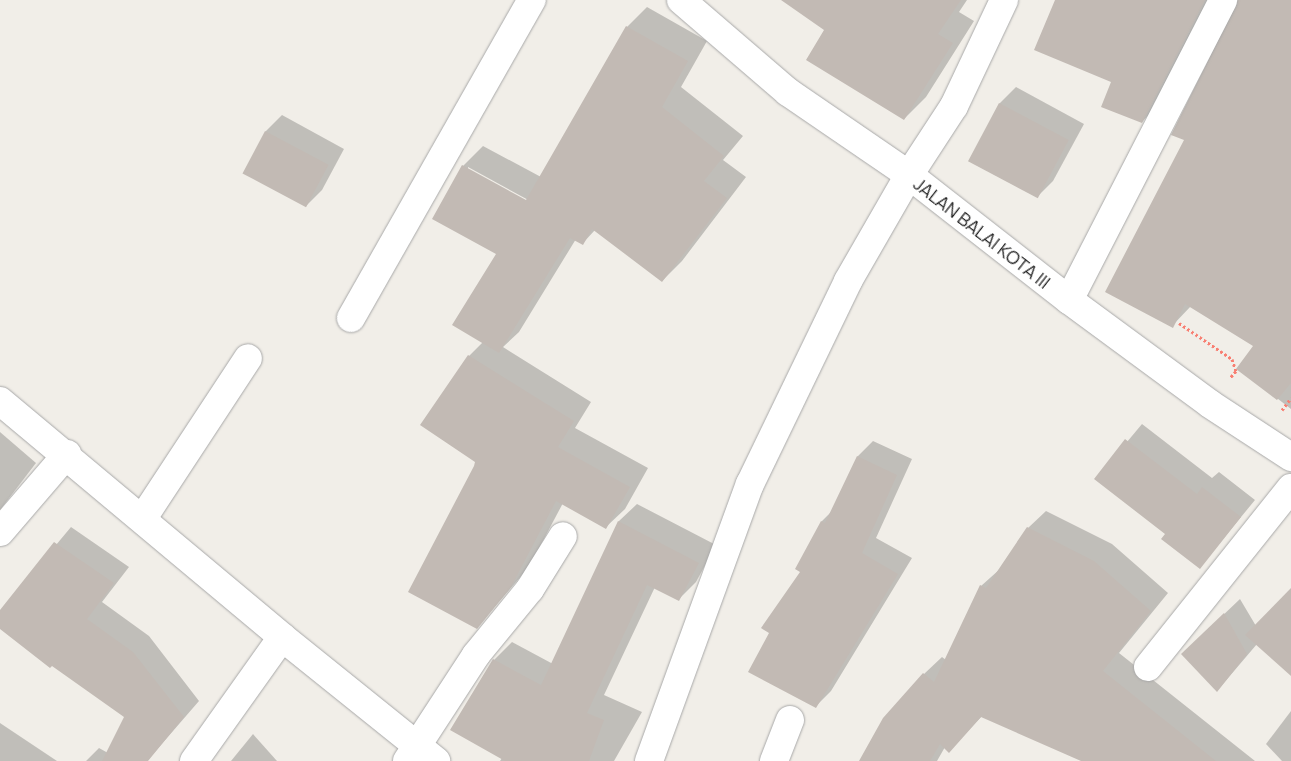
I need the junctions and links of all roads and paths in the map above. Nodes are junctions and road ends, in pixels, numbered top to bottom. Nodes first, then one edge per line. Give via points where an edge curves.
1 (532, 0) edge
2 (681, 0) edge
3 (1004, 0) edge
4 (1222, 0) edge
5 (909, 175) junction
6 (1069, 300) junction
7 (351, 318) dead end
8 (1179, 323) dead end
9 (248, 358) dead end
10 (0, 401) edge
11 (1210, 404) junction
12 (67, 454) junction
13 (1291, 456) edge
14 (1291, 488) edge
15 (143, 518) junction
16 (0, 532) edge
17 (563, 536) dead end
18 (282, 637) junction
19 (1148, 667) dead end
20 (790, 720) dead end
21 (420, 755) edge
22 (194, 761) edge
23 (649, 761) edge
24 (774, 761) edge

1 - 7 street
2 - 5 street, JALAN BALAI KOTA III via 788,92
3 - 5 street via 954,106
4 - 6 street
5 - 6 street, JALAN BALAI KOTA III
5 - 23 street via 848,281 750,484
6 - 11 street, JALAN BALAI KOTA III
8 - 11 path via 1232,359 1236,371
9 - 15 street
10 - 12 street
11 - 13 street, JALAN BALAI KOTA III
12 - 15 street
12 - 16 street
14 - 19 street
15 - 18 street
17 - 21 street via 530,589 476,655
18 - 21 street
18 - 22 street
20 - 24 street

